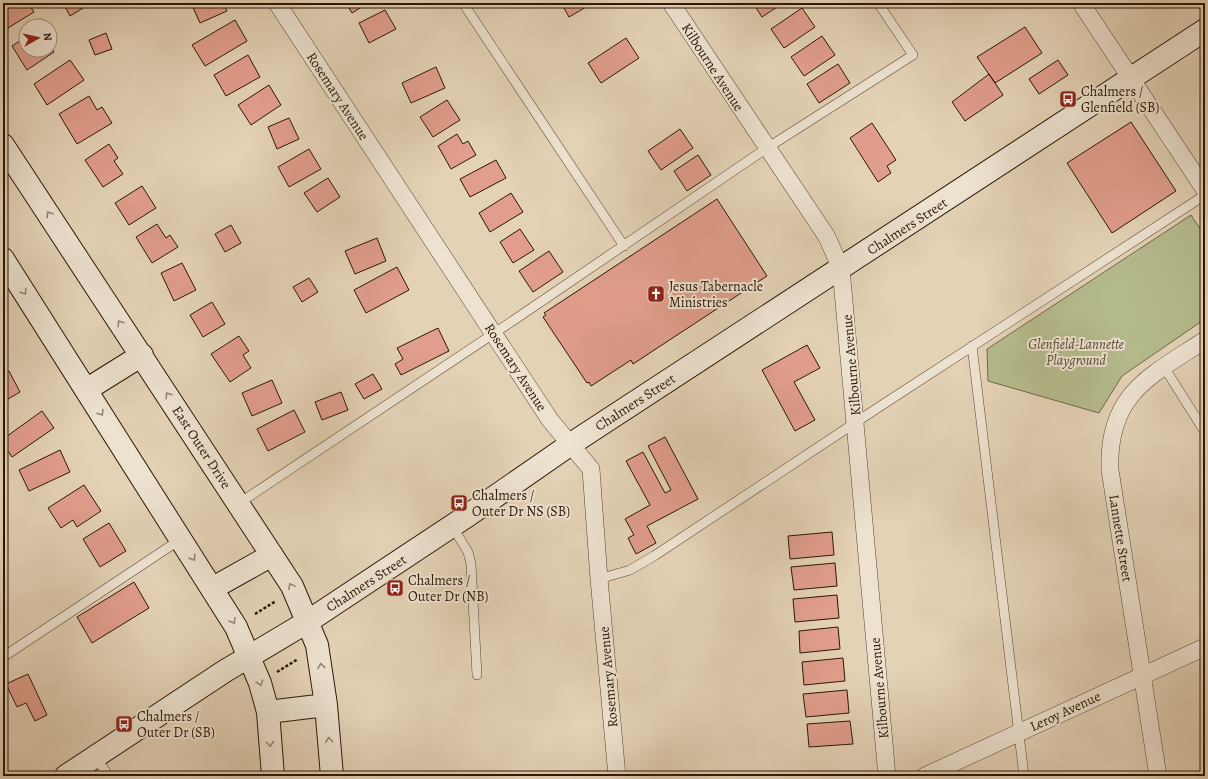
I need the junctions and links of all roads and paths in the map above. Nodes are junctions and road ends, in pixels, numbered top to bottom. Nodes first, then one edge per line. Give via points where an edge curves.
1 (277, 3) edge
2 (464, 3) edge
3 (671, 3) edge
4 (878, 3) edge
5 (1081, 3) edge
6 (1205, 30) edge
7 (1131, 79) junction
8 (3, 145) edge
9 (767, 148) junction
10 (1205, 190) edge
11 (1205, 195) edge
12 (624, 246) junction
13 (3, 259) edge
14 (841, 269) junction
15 (494, 334) junction
16 (1205, 340) edge
17 (972, 346) junction
18 (142, 355) junction
19 (1164, 367) junction
20 (86, 390) junction
21 (856, 422) junction
22 (1205, 432) edge
23 (571, 444) junction
24 (238, 504) junction
25 (452, 526) junction
26 (181, 540) junction
27 (272, 555) junction
28 (599, 579) junction
29 (213, 588) junction
30 (278, 600) dead end
31 (255, 614) dead end
32 (307, 622) junction
33 (1205, 647) edge
34 (250, 656) junction
35 (3, 657) edge
36 (298, 659) dead end
37 (275, 674) dead end
38 (477, 675) dead end
39 (1143, 675) junction
40 (326, 705) junction
41 (268, 712) junction
42 (1019, 732) junction
43 (95, 757) junction
44 (66, 776) edge
45 (109, 776) edge
46 (273, 776) edge
47 (332, 776) edge
48 (617, 776) edge
49 (887, 776) edge
50 (924, 776) edge
51 (1024, 776) edge
52 (1158, 776) edge

1 - 15 street, Rosemary Avenue
2 - 12 lane
3 - 9 street, Kilbourne Avenue
4 - 9 lane via 913,55
5 - 7 street
6 - 7 street, Chalmers Street
7 - 10 street
7 - 14 street, Chalmers Street
18 -> 8 street, East Outer Drive
9 - 12 lane
9 - 14 street, Kilbourne Avenue via 827,237
11 - 17 lane
12 - 15 lane
13 -> 20 street
14 - 21 street, Kilbourne Avenue
14 - 23 street, Chalmers Street
15 - 23 street, Rosemary Avenue via 550,420
15 - 24 lane
16 - 19 street, Lannette Street
17 - 21 lane
17 - 42 lane
18 - 20 street
24 -> 18 street, East Outer Drive
19 - 22 lane
19 - 39 street, Lannette Street via 1147,378 1127,400 1114,426 1110,450 1110,470
20 -> 26 street
21 - 28 lane via 654,556 630,570
21 - 49 street, Kilbourne Avenue
23 - 25 street, Chalmers Street
23 - 28 street, Rosemary Avenue via 591,469
24 - 27 street, East Outer Drive
25 - 32 street, Chalmers Street
25 - 38 lane via 468,552 471,564
26 -> 29 street
26 - 35 lane
27 - 29 street
32 -> 27 street, East Outer Drive via 292,586
28 - 48 street, Rosemary Avenue
29 -> 34 street
30 - 31 path
32 - 34 street, Chalmers Street
40 -> 32 street, East Outer Drive via 317,646
33 - 39 street, Leroy Avenue
34 -> 41 street
34 - 43 street, Chalmers Street
36 - 37 path
39 - 42 street, Leroy Avenue
39 - 52 street, Lannette Street
40 - 41 street
47 -> 40 street, East Outer Drive
41 -> 46 street
42 - 50 street, Leroy Avenue
42 - 51 lane
43 - 44 street, Chalmers Street
43 - 45 lane

